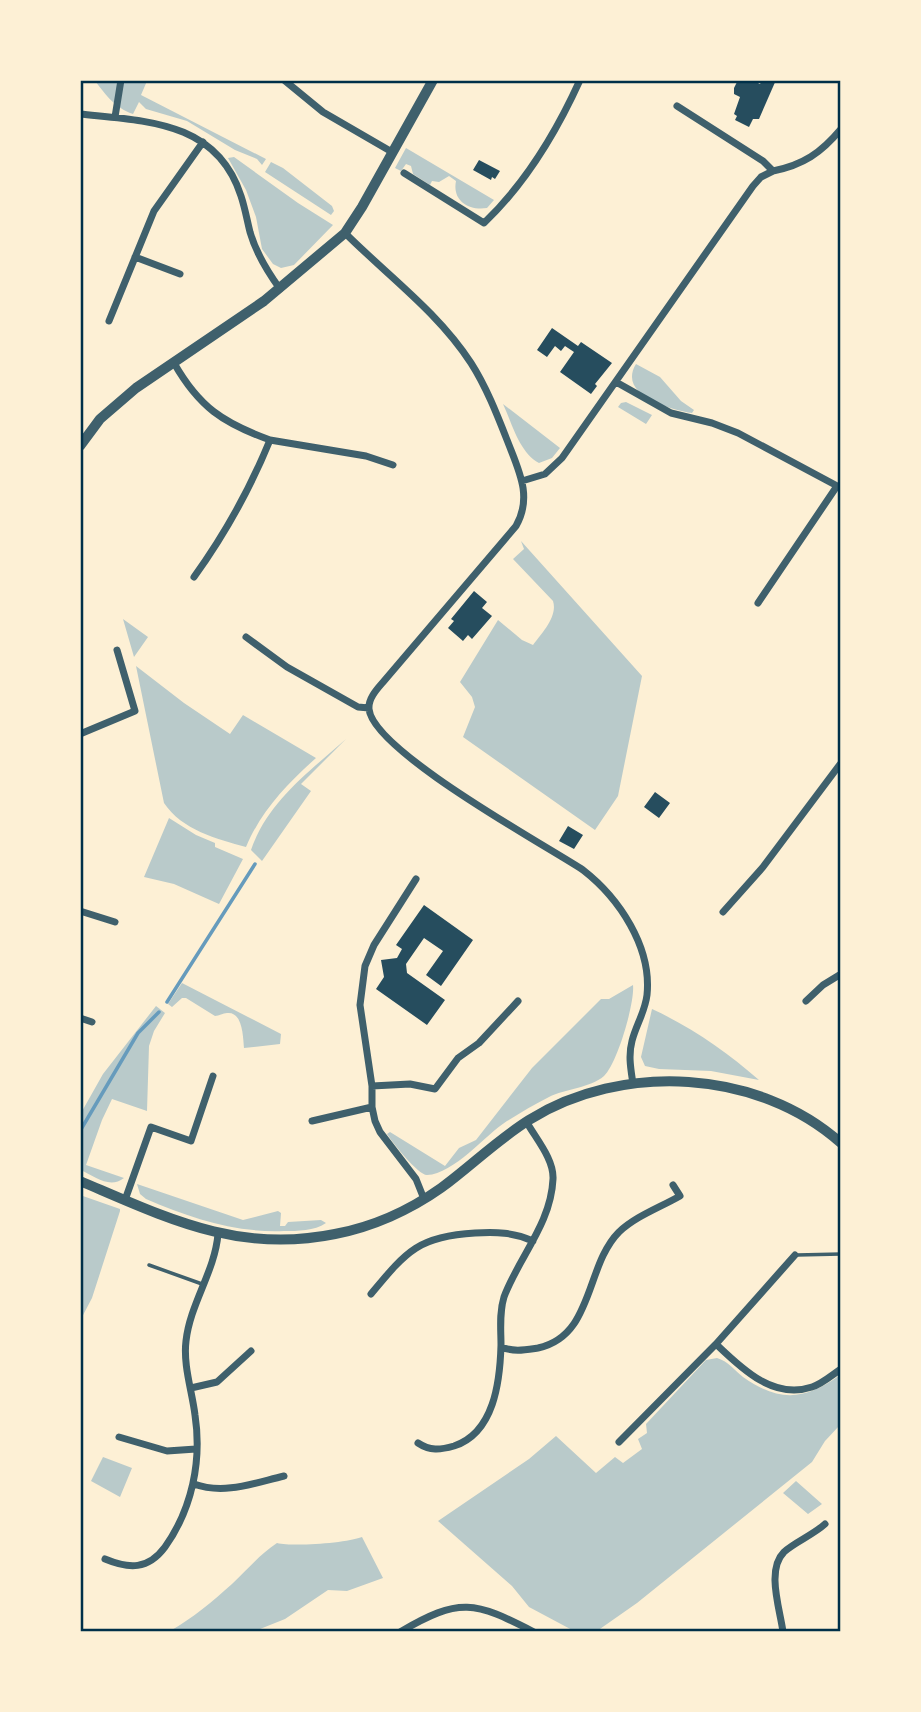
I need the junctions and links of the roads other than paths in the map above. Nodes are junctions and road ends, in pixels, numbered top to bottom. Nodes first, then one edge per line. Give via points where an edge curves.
1 (121, 80) edge
2 (284, 80) edge
3 (433, 80) edge
4 (580, 80) edge
5 (677, 106) dead end
6 (84, 115) edge
7 (115, 117) junction
8 (841, 129) edge
9 (203, 142) junction
10 (392, 152) junction
11 (773, 171) junction
12 (404, 173) dead end
13 (345, 233) junction
14 (135, 257) junction
15 (180, 274) dead end
16 (280, 289) junction
17 (109, 321) dead end
18 (174, 363) junction
19 (616, 382) junction
20 (270, 440) junction
21 (80, 446) edge
22 (393, 465) dead end
23 (522, 481) junction
24 (839, 487) edge
25 (194, 577) dead end
26 (758, 603) dead end
27 (246, 637) dead end
28 (117, 650) dead end
29 (370, 711) junction
30 (80, 734) edge
31 (841, 763) edge
32 (416, 879) dead end
33 (80, 911) edge
34 (723, 912) dead end
35 (115, 922) dead end
36 (841, 974) edge
37 (518, 1001) dead end
38 (806, 1001) dead end
39 (80, 1018) edge
40 (92, 1022) dead end
41 (213, 1076) dead end
42 (633, 1084) junction
43 (372, 1086) junction
44 (372, 1107) junction
45 (312, 1121) dead end
46 (526, 1121) junction
47 (841, 1143) edge
48 (80, 1181) edge
49 (673, 1185) dead end
50 (424, 1199) junction
51 (125, 1200) junction
52 (218, 1234) junction
53 (533, 1241) junction
54 (841, 1254) edge
55 (795, 1255) joint
56 (149, 1265) dead end
57 (202, 1284) junction
58 (371, 1294) dead end
59 (716, 1344) junction
60 (501, 1347) junction
61 (251, 1351) dead end
62 (841, 1369) edge
63 (191, 1388) junction
64 (119, 1437) dead end
65 (619, 1442) dead end
66 (418, 1443) dead end
67 (196, 1449) junction
68 (284, 1476) dead end
69 (194, 1484) junction
70 (825, 1524) dead end
71 (105, 1559) dead end
72 (523, 1629) edge
73 (400, 1632) edge
74 (534, 1632) edge
75 (783, 1632) edge

1 - 7 street
2 - 10 street via 323,111
3 - 10 street
4 - 12 street via 538,159 484,223
5 - 11 street
6 - 7 street
7 - 9 street via 164,125
8 - 11 street via 808,160
9 - 14 street via 161,199
9 - 16 street via 234,179 256,251
10 - 13 street
11 - 19 street via 753,186
13 - 16 street
13 - 23 street via 434,319 471,363
14 - 15 street
14 - 17 street
16 - 18 street
18 - 20 street via 208,408 244,431
18 - 21 street via 117,403
19 - 23 street via 554,467
19 - 24 street via 671,413 738,433
20 - 22 street
20 - 25 street via 246,494
23 - 29 street via 525,503 516,526 384,681 372,698
24 - 26 street
27 - 29 street via 287,667
28 - 30 street via 135,711
29 - 42 street via 380,729 419,765 583,870 620,908 647,980 630,1050
31 - 34 street
32 - 43 street via 374,945 361,983 361,1017
33 - 35 street
36 - 38 street
37 - 43 street via 458,1058 435,1089 410,1084
39 - 40 street
41 - 51 street via 191,1141 151,1127
42 - 46 street via 588,1093
42 - 47 street via 680,1081 743,1090 818,1125
43 - 44 street
44 - 45 street
44 - 50 street via 380,1132 416,1179
46 - 50 street
46 - 53 street via 553,1175 549,1206
48 - 51 street
49 - 60 street via 680,1196 641,1216 610,1243 583,1310 566,1333 543,1347 522,1351
50 - 52 street via 385,1219 332,1235 278,1240
51 - 52 street
52 - 57 street
53 - 58 street via 500,1232 439,1237 411,1251
53 - 60 street via 503,1301
54 - 55 lane
55 - 59 street
56 - 57 lane
57 - 63 street via 186,1342
59 - 62 street via 751,1376 778,1387 813,1387
59 - 65 street
60 - 66 street via 495,1394 481,1426 452,1447 433,1450
61 - 63 street via 222,1380
63 - 67 street
64 - 67 street via 167,1451
67 - 69 street
68 - 69 street via 228,1489
69 - 71 street via 178,1525 152,1560 132,1567
70 - 75 street via 784,1551 776,1567
72 - 73 street via 488,1610 457,1607
72 - 74 street

